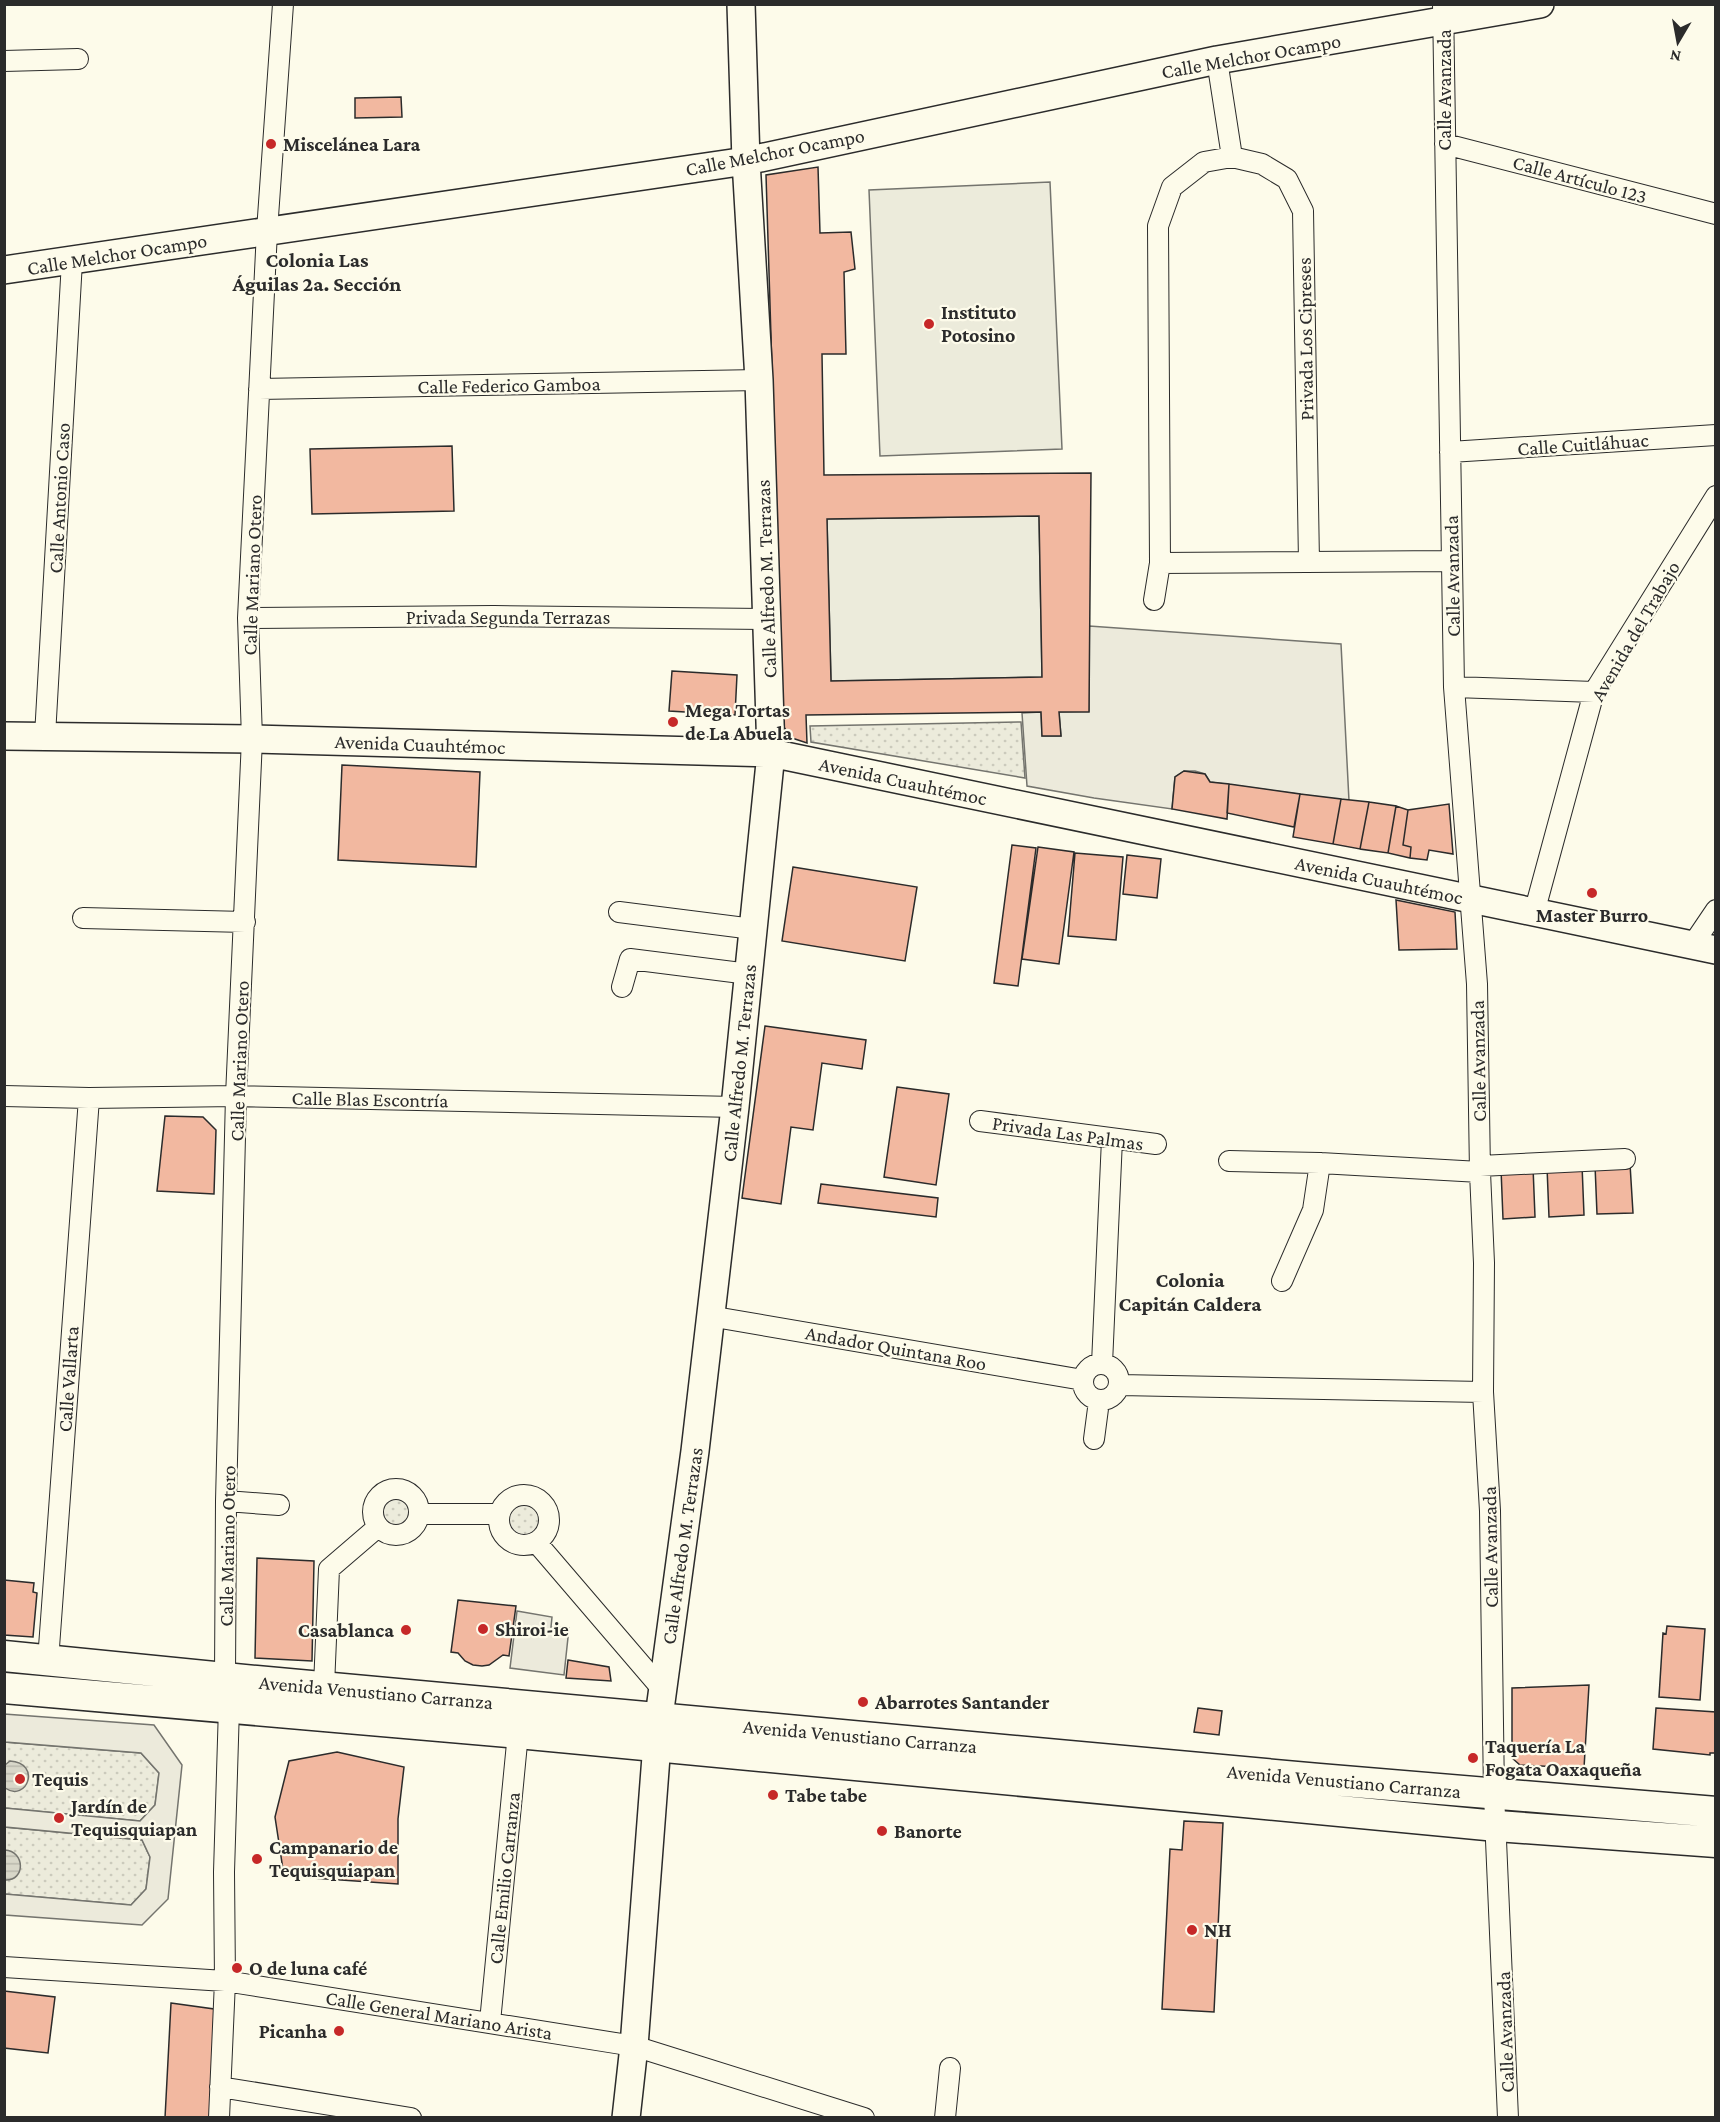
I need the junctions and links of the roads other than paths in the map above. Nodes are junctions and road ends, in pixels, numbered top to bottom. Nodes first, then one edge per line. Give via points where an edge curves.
1 (283, 4) edge
2 (741, 4) edge
3 (1540, 4) edge
4 (1444, 13) edge
5 (78, 59) dead end
6 (1217, 60) junction
7 (4, 61) edge
8 (1445, 144) junction
9 (1232, 157) junction
10 (746, 161) junction
11 (1716, 214) edge
12 (267, 231) junction
13 (72, 261) junction
14 (4, 270) edge
15 (759, 381) junction
16 (259, 389) junction
17 (1716, 435) edge
18 (1450, 452) junction
19 (1716, 496) edge
20 (1451, 561) junction
21 (1160, 562) junction
22 (1309, 562) junction
23 (1154, 600) dead end
24 (248, 618) junction
25 (767, 618) junction
26 (1454, 687) junction
27 (1594, 692) junction
28 (4, 736) edge
29 (45, 736) junction
30 (252, 739) junction
31 (771, 753) junction
32 (1470, 899) junction
33 (1716, 910) edge
34 (619, 912) dead end
35 (1534, 913) junction
36 (83, 918) dead end
37 (245, 922) junction
38 (753, 929) junction
39 (1704, 947) edge
40 (749, 974) junction
41 (622, 987) dead end
42 (4, 1096) edge
43 (236, 1096) junction
44 (89, 1098) junction
45 (735, 1107) junction
46 (980, 1121) dead end
47 (1112, 1139) junction
48 (1156, 1144) dead end
49 (1625, 1159) dead end
50 (1229, 1161) dead end
51 (1320, 1163) junction
52 (1480, 1169) junction
53 (1282, 1281) dead end
54 (710, 1316) junction
55 (1102, 1364) junction
56 (1083, 1380) junction
57 (1119, 1385) junction
58 (1483, 1392) junction
59 (1100, 1401) junction
60 (1094, 1439) dead end
61 (226, 1501) junction
62 (279, 1505) dead end
63 (419, 1514) junction
64 (499, 1514) junction
65 (378, 1527) junction
66 (536, 1542) junction
67 (4, 1656) edge
68 (48, 1661) junction
69 (225, 1677) junction
70 (324, 1686) junction
71 (4, 1688) edge
72 (229, 1707) junction
73 (659, 1717) junction
74 (518, 1733) junction
75 (1494, 1794) junction
76 (1716, 1812) edge
77 (1497, 1826) junction
78 (1716, 1842) edge
79 (4, 1967) edge
80 (225, 1981) junction
81 (490, 2022) junction
82 (634, 2046) junction
83 (950, 2068) dead end
84 (220, 2087) junction
85 (808, 2109) edge
86 (219, 2118) edge
87 (411, 2118) edge
88 (626, 2118) edge
89 (864, 2118) edge
90 (945, 2118) edge
91 (1508, 2118) edge

1 - 12 street, Calle Mariano Otero
2 - 10 street, Calle Alfredo M. Terrazas
3 - 4 street, Calle Melchor Ocampo
4 - 6 street, Calle Melchor Ocampo
4 - 8 street, Calle Avanzada
5 - 7 street
6 - 9 street
6 - 10 street, Calle Melchor Ocampo
8 - 11 street, Calle Artículo 123
8 - 18 street, Calle Avanzada
9 - 21 street, Privada Los Cipreses via 1204,162 1172,187 1158,226
9 - 22 street, Privada Los Cipreses via 1262,164 1287,179 1303,211
10 - 12 street, Calle Melchor Ocampo
10 - 15 street, Calle Alfredo M. Terrazas
12 - 13 street, Calle Melchor Ocampo
12 - 16 street, Calle Mariano Otero
13 - 14 street, Calle Melchor Ocampo
13 - 29 street, Calle Antonio Caso
15 - 16 street, Calle Federico Gamboa
15 - 25 street, Calle Alfredo M. Terrazas
16 - 24 street, Calle Mariano Otero
17 - 18 street, Calle Cuitláhuac
18 - 20 street, Calle Avanzada
19 - 27 street, Avenida del Trabajo
20 - 22 street
20 - 26 street, Calle Avanzada
21 - 22 street
21 - 23 street, Privada Los Cipreses
24 - 25 street, Privada Segunda Terrazas
24 - 30 street, Calle Mariano Otero
25 - 31 street, Calle Alfredo M. Terrazas
26 - 27 street
26 - 32 street, Calle Avanzada
27 - 35 street, Avenida del Trabajo
28 - 29 street, Avenida Cuauhtémoc
29 - 30 street, Avenida Cuauhtémoc
30 - 31 street, Avenida Cuauhtémoc
30 - 37 street, Calle Mariano Otero
31 - 32 street, Avenida Cuauhtémoc
31 - 38 street, Calle Alfredo M. Terrazas
32 - 35 street, Avenida Cuauhtémoc
32 - 52 street, Calle Avanzada via 1477,984
33 - 39 street
34 - 38 street
35 - 39 street, Avenida Cuauhtémoc
36 - 37 street
37 - 43 street, Calle Mariano Otero
38 - 40 street, Calle Alfredo M. Terrazas
40 - 41 street via 630,959
40 - 45 street, Calle Alfredo M. Terrazas
42 - 44 street, Calle Blas Escontría
43 - 44 street, Calle Blas Escontría
43 - 45 street, Calle Blas Escontría
43 - 61 street, Calle Mariano Otero
44 - 68 street, Calle Vallarta
45 - 54 street, Calle Alfredo M. Terrazas
46 - 47 street, Privada Las Palmas
47 - 48 street, Privada Las Palmas
47 - 55 street
49 - 52 street
50 - 51 street
51 - 52 street
51 - 53 street via 1313,1210
52 - 58 street, Calle Avanzada
54 - 56 street, Andador Quintana Roo
54 - 73 street, Calle Alfredo M. Terrazas
55 - 56 street via 1089,1368
55 - 57 street via 1115,1370
56 - 59 street via 1086,1394
57 - 58 street
57 - 59 street via 1113,1397
58 - 75 street, Calle Avanzada via 1490,1511
59 - 60 street
61 - 62 street
61 - 69 street, Calle Mariano Otero
63 - 64 street
63 - 65 street via 406,1532 392,1534
63 - 65 street via 410,1494 388,1490 373,1506
64 - 66 street via 505,1538 520,1545
64 - 66 street via 507,1500 515,1496 539,1500 549,1521 543,1537
65 - 70 street via 329,1569
66 - 73 street
67 - 68 main road, Avenida Venustiano Carranza
68 - 69 main road, Avenida Venustiano Carranza
69 - 70 main road, Avenida Venustiano Carranza
69 - 72 street, Calle Mariano Otero
70 - 73 main road, Avenida Venustiano Carranza
71 - 72 main road, Avenida Venustiano Carranza
72 - 74 main road, Avenida Venustiano Carranza
72 - 80 street, Calle Mariano Otero
73 - 74 main road, Avenida Venustiano Carranza
73 - 75 main road, Avenida Venustiano Carranza
73 - 77 main road, Avenida Venustiano Carranza
73 - 82 street, Calle Alfredo M. Terrazas
74 - 81 street, Calle Emilio Carranza
75 - 76 main road, Avenida Venustiano Carranza
75 - 77 street, Calle Avanzada
77 - 78 main road, Avenida Venustiano Carranza
77 - 91 street, Calle Avanzada
79 - 80 street, Calle General Mariano Arista
80 - 81 street, Calle General Mariano Arista
80 - 84 street, Calle Mariano Otero
81 - 82 street, Calle General Mariano Arista
82 - 85 street, Calle General Mariano Arista
82 - 88 street, Calle Alfredo M. Terrazas
83 - 90 street
84 - 86 street, Calle Mariano Otero
84 - 87 street
85 - 89 street, Calle General Mariano Arista

